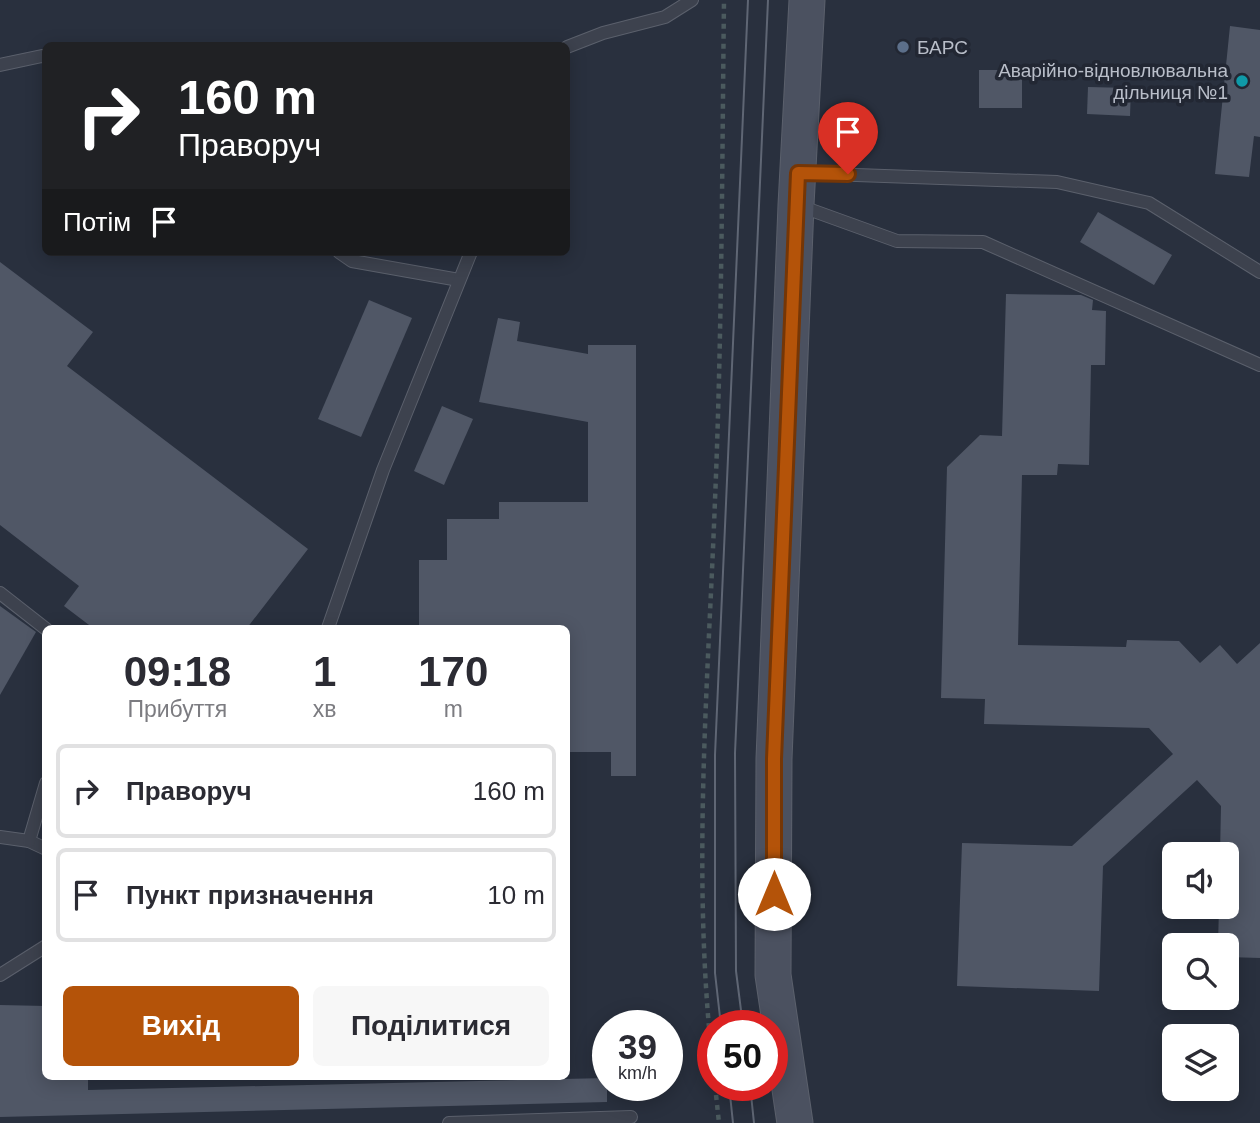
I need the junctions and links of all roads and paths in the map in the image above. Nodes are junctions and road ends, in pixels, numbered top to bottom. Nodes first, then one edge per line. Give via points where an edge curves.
1 (692, 0) edge
2 (724, 0) edge
3 (807, 0) edge
4 (570, 46) edge
5 (42, 56) edge
6 (0, 65) edge
7 (797, 189) junction
8 (345, 256) edge
9 (469, 256) edge
10 (1260, 272) edge
11 (459, 280) junction
12 (1260, 365) edge
13 (0, 593) edge
14 (329, 625) edge
15 (42, 626) edge
16 (42, 797) edge
17 (0, 837) edge
18 (29, 841) junction
19 (42, 847) edge
20 (42, 949) edge
21 (0, 975) edge
22 (709, 1010) edge
23 (717, 1101) edge
24 (631, 1117) dead end
25 (449, 1123) edge
26 (719, 1123) edge
27 (795, 1123) edge

1 - 4 lane via 665,17
2 - 22 path via 719,413 703,824
3 - 7 main road
5 - 6 lane
7 - 10 lane via 1057,182 1149,203
7 - 12 lane via 897,241 983,242
7 - 27 main road via 774,759 773,948
8 - 11 lane
9 - 11 lane
11 - 14 lane via 383,470
13 - 15 lane
16 - 18 lane
17 - 18 lane
18 - 19 lane
20 - 21 lane
23 - 26 path
24 - 25 lane

